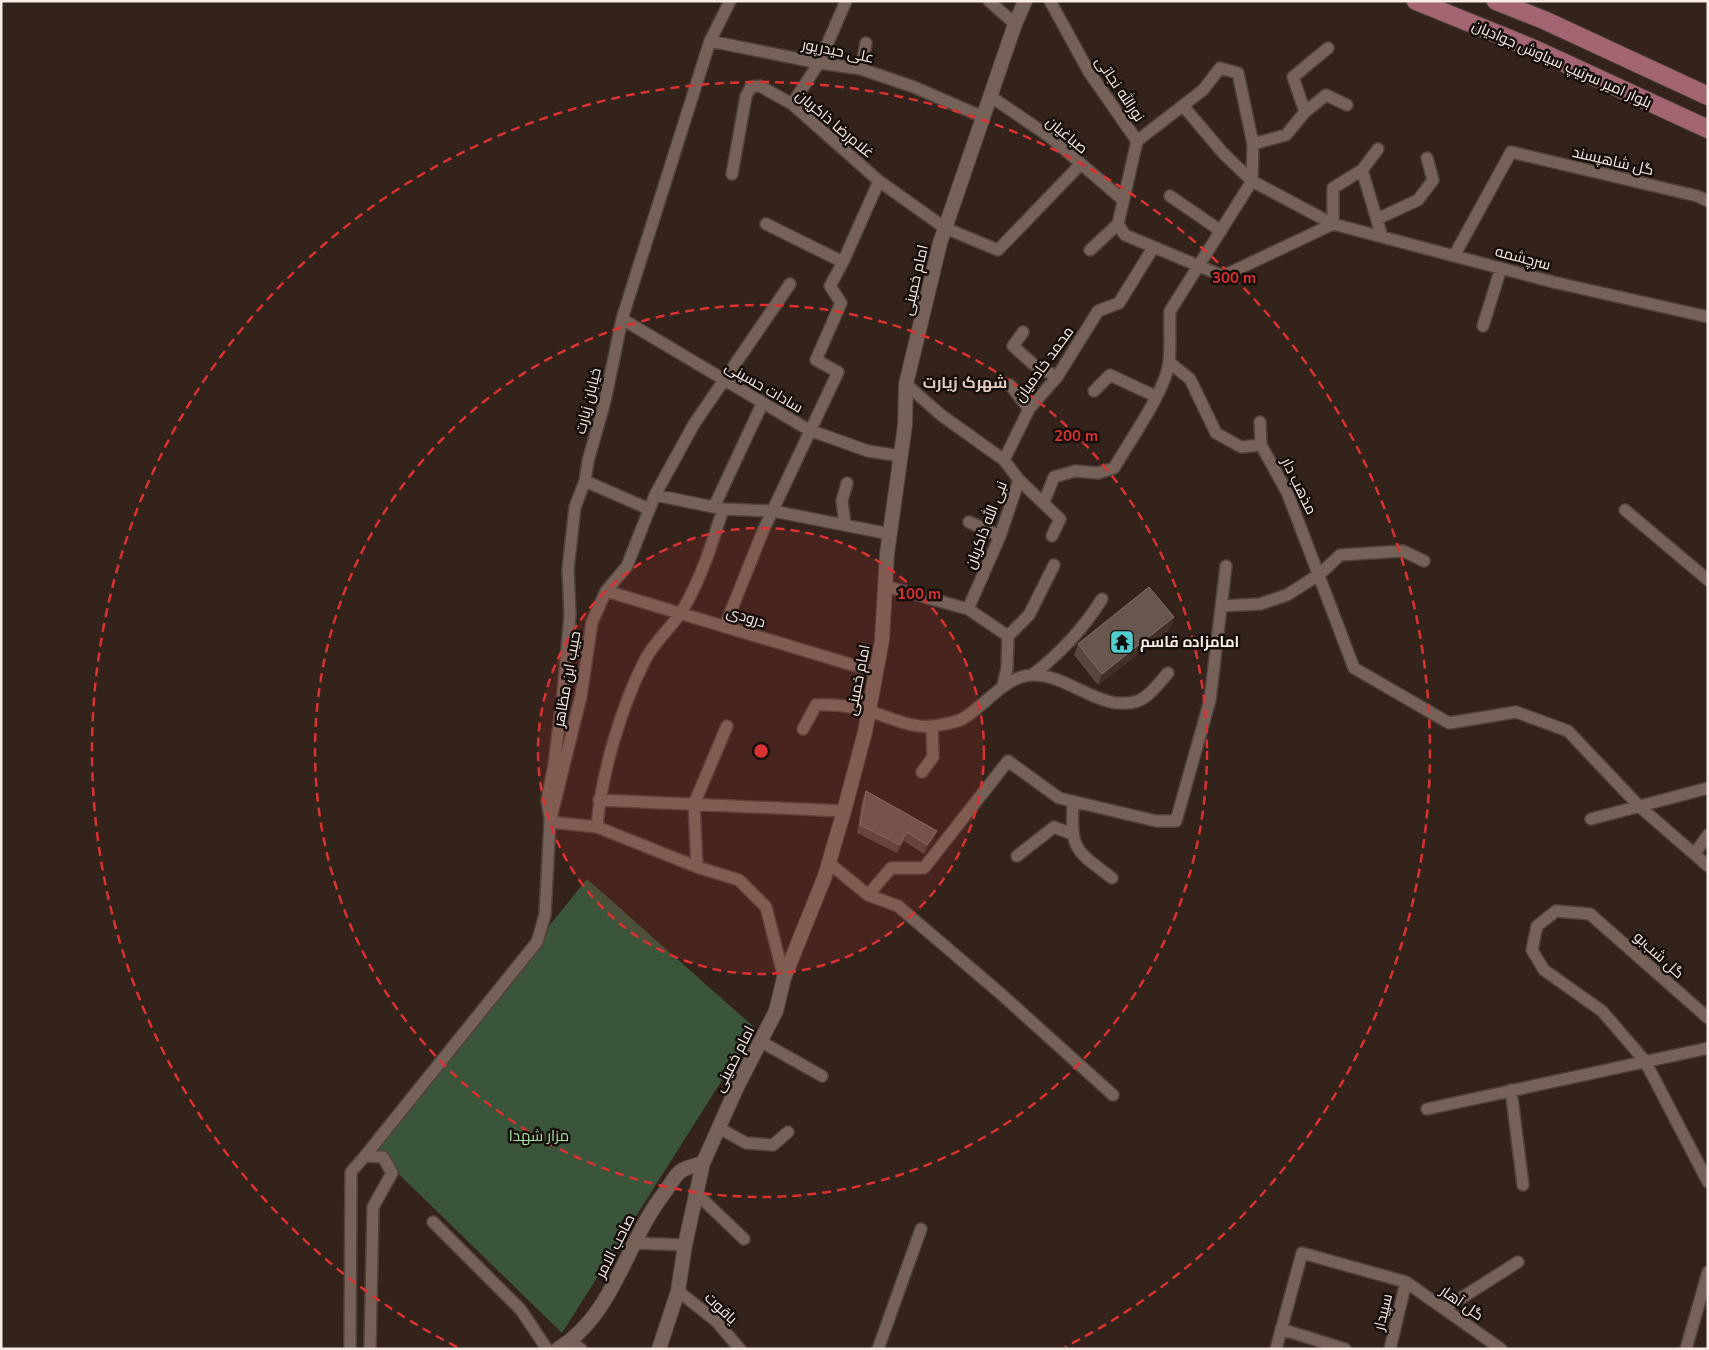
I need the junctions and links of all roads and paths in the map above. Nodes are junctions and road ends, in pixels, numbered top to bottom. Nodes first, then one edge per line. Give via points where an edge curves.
1 (730, 1) edge
2 (846, 1) edge
3 (989, 1) edge
4 (1025, 1) edge
5 (1050, 1) edge
6 (1416, 1) edge
7 (1496, 1) edge
8 (1015, 24) junction
9 (710, 41) junction
10 (866, 43) dead end
11 (1328, 48) dead end
12 (819, 63) junction
13 (862, 69) junction
14 (990, 96) junction
15 (1708, 96) edge
16 (792, 104) junction
17 (1346, 104) dead end
18 (1184, 107) junction
19 (1305, 112) junction
20 (983, 117) junction
21 (1708, 129) edge
22 (1137, 141) junction
23 (1253, 144) junction
24 (1378, 149) dead end
25 (1427, 158) dead end
26 (1080, 165) junction
27 (1362, 170) junction
28 (732, 174) dead end
29 (879, 181) junction
30 (1252, 181) junction
31 (1170, 196) dead end
32 (1123, 200) junction
33 (1708, 201) edge
34 (1377, 219) junction
35 (766, 224) dead end
36 (1118, 224) junction
37 (1333, 224) junction
38 (945, 228) junction
39 (1221, 231) junction
40 (1382, 237) junction
41 (1153, 248) junction
42 (1090, 250) dead end
43 (1454, 256) junction
44 (843, 262) junction
45 (1199, 267) junction
46 (1501, 268) junction
47 (790, 284) dead end
48 (1707, 316) edge
49 (622, 319) junction
50 (1483, 326) dead end
51 (1023, 332) dead end
52 (1169, 362) junction
53 (1057, 377) junction
54 (724, 381) junction
55 (906, 384) junction
56 (1010, 385) dead end
57 (1094, 391) dead end
58 (1155, 396) junction
59 (762, 404) junction
60 (1028, 409) junction
61 (1260, 422) dead end
62 (809, 430) junction
63 (1261, 445) junction
64 (901, 456) junction
65 (1004, 460) junction
66 (1020, 480) junction
67 (585, 481) junction
68 (847, 483) dead end
69 (655, 496) junction
70 (1044, 502) junction
71 (719, 508) junction
72 (649, 509) junction
73 (1625, 510) dead end
74 (773, 511) junction
75 (969, 522) dead end
76 (845, 525) junction
77 (890, 534) junction
78 (1000, 536) junction
79 (1052, 536) dead end
80 (1424, 561) dead end
81 (1054, 565) dead end
82 (1226, 566) dead end
83 (1320, 574) junction
84 (1708, 580) edge
85 (886, 586) junction
86 (606, 592) junction
87 (1102, 599) dead end
88 (1222, 606) junction
89 (968, 608) junction
90 (680, 614) junction
91 (726, 626) junction
92 (1008, 636) junction
93 (876, 672) junction
94 (1168, 673) dead end
95 (1032, 675) junction
96 (1003, 685) junction
97 (868, 711) junction
98 (727, 726) dead end
99 (932, 726) junction
100 (803, 728) dead end
101 (922, 772) dead end
102 (1708, 788) edge
103 (599, 800) junction
104 (1073, 801) junction
105 (694, 804) junction
106 (1639, 806) junction
107 (844, 811) junction
108 (1592, 819) dead end
109 (550, 822) junction
110 (597, 828) junction
111 (1072, 834) junction
112 (1708, 835) edge
113 (1695, 853) junction
114 (1018, 856) dead end
115 (829, 863) junction
116 (1708, 866) edge
117 (698, 867) junction
118 (1112, 878) dead end
119 (868, 895) junction
120 (784, 978) junction
121 (1708, 1018) edge
122 (760, 1041) junction
123 (1708, 1048) edge
124 (1644, 1061) junction
125 (822, 1076) dead end
126 (1511, 1090) junction
127 (1113, 1096) dead end
128 (1427, 1109) dead end
129 (719, 1128) junction
130 (788, 1132) dead end
131 (365, 1156) junction
132 (703, 1164) junction
133 (1708, 1182) edge
134 (1523, 1185) dead end
135 (696, 1193) junction
136 (432, 1222) dead end
137 (921, 1229) dead end
138 (744, 1239) dead end
139 (634, 1243) junction
140 (685, 1245) junction
141 (1518, 1262) dead end
142 (1708, 1272) edge
143 (1406, 1282) junction
144 (678, 1291) junction
145 (1444, 1309) junction
146 (1281, 1329) junction
147 (576, 1345) edge
148 (350, 1349) edge
149 (370, 1349) edge
150 (547, 1349) edge
151 (558, 1349) edge
152 (659, 1349) edge
153 (740, 1349) edge
154 (878, 1349) edge
155 (1276, 1349) edge
156 (1345, 1349) edge
157 (1390, 1349) edge
158 (1501, 1349) edge
159 (1686, 1349) edge

1 - 9 street, خیابان زیارت
2 - 12 street
3 - 8 street
4 - 8 street, امام خمینی
5 - 22 street, نورالله نجاتی via 1089,72
6 - 21 main road, بلوار امیر سرتیپ سیاوش جوادیان via 1532,48
7 - 15 main road, بلوار امیر سرتیپ سیاوش جوادیان
8 - 14 street, امام خمینی
9 - 12 street, علی حیدرپور
9 - 49 street, خیابان زیارت
10 - 13 street
11 - 19 street via 1293,77
12 - 13 street, علی حیدرپور
12 - 16 street
13 - 20 street, علی حیدرپور
14 - 20 street, امام خمینی
14 - 26 street, صباغیان via 1050,137
16 - 28 street, غلام‌رضا ذاکریان via 760,86 751,87 746,96
16 - 29 street, غلام‌رضا ذاکریان
17 - 19 street via 1326,95
18 - 22 street
18 - 23 street via 1220,68 1238,73
18 - 30 street, سرچشمه
19 - 23 street via 1286,135
20 - 38 street, امام خمینی
22 - 32 street, نورالله نجاتی
23 - 30 street
24 - 27 street
25 - 34 street via 1433,180 1418,200
26 - 32 street, صباغیان
26 - 38 street, غلام‌رضا ذاکریان via 998,250
27 - 34 street
27 - 37 street via 1333,188
29 - 38 street, غلام‌رضا ذاکریان
29 - 44 street
30 - 37 street, سرچشمه
30 - 39 street
31 - 39 street
32 - 36 street, نورالله نجاتی
33 - 43 street, گل شاهپسند via 1511,152
34 - 40 street
35 - 44 street
36 - 41 street via 1125,235
36 - 42 street
37 - 40 street, سرچشمه
37 - 45 street via 1223,276
38 - 55 street, امام خمینی
39 - 45 street
40 - 43 street, سرچشمه
41 - 45 street
41 - 53 street, محمد خادمیان via 1119,304 1098,311
43 - 46 street, سرچشمه
44 - 62 street via 830,286 841,304 816,360 838,372
45 - 52 street via 1170,311
46 - 48 street, سرچشمه
46 - 50 street
47 - 54 street, حبیب ابن مظاهر
49 - 54 street, سادات حسینی
49 - 67 street, خیابان زیارت via 606,401
51 - 53 street via 1013,346 1033,364
52 - 58 street
52 - 63 street via 1190,379 1216,433 1241,447
53 - 60 street, محمد خادمیان
54 - 59 street, سادات حسینی
54 - 69 street, حبیب ابن مظاهر via 694,424
55 - 64 street, امام خمینی
55 - 65 street
56 - 60 street
57 - 58 street via 1110,376
58 - 70 street via 1114,468 1098,473 1074,471 1054,477
59 - 62 street, سادات حسینی
59 - 71 street
60 - 65 street, محمد خادمیان
61 - 63 street
62 - 64 street, سادات حسینی via 868,451
62 - 74 street
63 - 83 street, مذهب دار via 1287,492
64 - 77 street, امام خمینی
65 - 66 street
66 - 70 street
66 - 78 street, نبی الله ذاکریان
67 - 72 street
67 - 109 street, خیابان زیارت via 575,507 568,569 570,615 563,693 547,800
68 - 76 street via 842,501
69 - 71 street
69 - 72 street, حبیب ابن مظاهر
70 - 79 street via 1060,519
71 - 74 street
71 - 90 street via 694,591
72 - 86 street, حبیب ابن مظاهر via 627,566
73 - 84 street
74 - 76 street
74 - 91 street
75 - 78 street
76 - 77 street
77 - 85 street, امام خمینی
78 - 89 street, نبی الله ذاکریان
80 - 83 street via 1403,551 1340,555
81 - 92 street via 1028,615
82 - 88 street
83 - 88 street via 1287,595 1260,604
83 - 106 street, مذهب دار via 1354,668 1449,723 1516,712 1568,731
85 - 89 street
85 - 93 street, امام خمینی
86 - 90 street, درودی
86 - 109 street, حبیب ابن مظاهر via 592,622 581,696
87 - 95 street via 1088,621 1057,655
88 - 104 street via 1210,700 1176,821 1156,821
89 - 92 street
90 - 91 street, درودی
90 - 103 street via 646,658 625,705
91 - 93 street, درودی
92 - 96 street
93 - 97 street, امام خمینی
94 - 95 street via 1139,701 1116,704 1057,678
95 - 96 street
96 - 99 street via 962,720
97 - 99 street via 903,723
97 - 100 street via 836,704 816,705
97 - 107 street, امام خمینی
98 - 105 street
99 - 101 street via 933,758
102 - 106 street
103 - 105 street
103 - 110 street
104 - 111 street
104 - 119 street via 1059,798 1008,761 924,868 890,868
105 - 107 street
105 - 117 street
106 - 108 street
106 - 113 street
107 - 115 street, امام خمینی
109 - 110 street
109 - 131 street via 545,915 538,942
110 - 117 street
111 - 114 street via 1054,826
111 - 118 street via 1080,853
112 - 113 street
113 - 116 street
115 - 119 street
115 - 120 street, امام خمینی
117 - 120 street via 739,880 766,907
119 - 127 street via 898,906
120 - 122 street, امام خمینی via 776,1011
121 - 124 street, گل شب‌بو via 1590,914 1556,911 1537,926 1532,950 1544,970 1602,1011
122 - 125 street
122 - 129 street, امام خمینی
123 - 124 street
124 - 126 street
124 - 133 street
126 - 128 street
126 - 134 street
129 - 130 street via 746,1143 772,1145
129 - 132 street, امام خمینی
131 - 148 street via 351,1172
131 - 149 street via 383,1157 392,1173 373,1207
132 - 135 street, امام خمینی
132 - 139 street, صاحب الامر via 682,1170 654,1205
135 - 138 street
135 - 140 street, امام خمینی
136 - 150 street via 521,1310
137 - 154 street
139 - 140 street
139 - 147 street, صاحب الامر via 617,1281
140 - 144 street, امام خمینی
141 - 145 street
142 - 159 street
143 - 145 street, گل آهار
143 - 146 street, گل آهار via 1302,1253
143 - 157 street, سپیدار
144 - 152 street, امام خمینی
144 - 153 street, یاقوت via 716,1321
145 - 158 street, گل آهار
146 - 155 street
146 - 156 street
147 - 151 street, صاحب الامر

